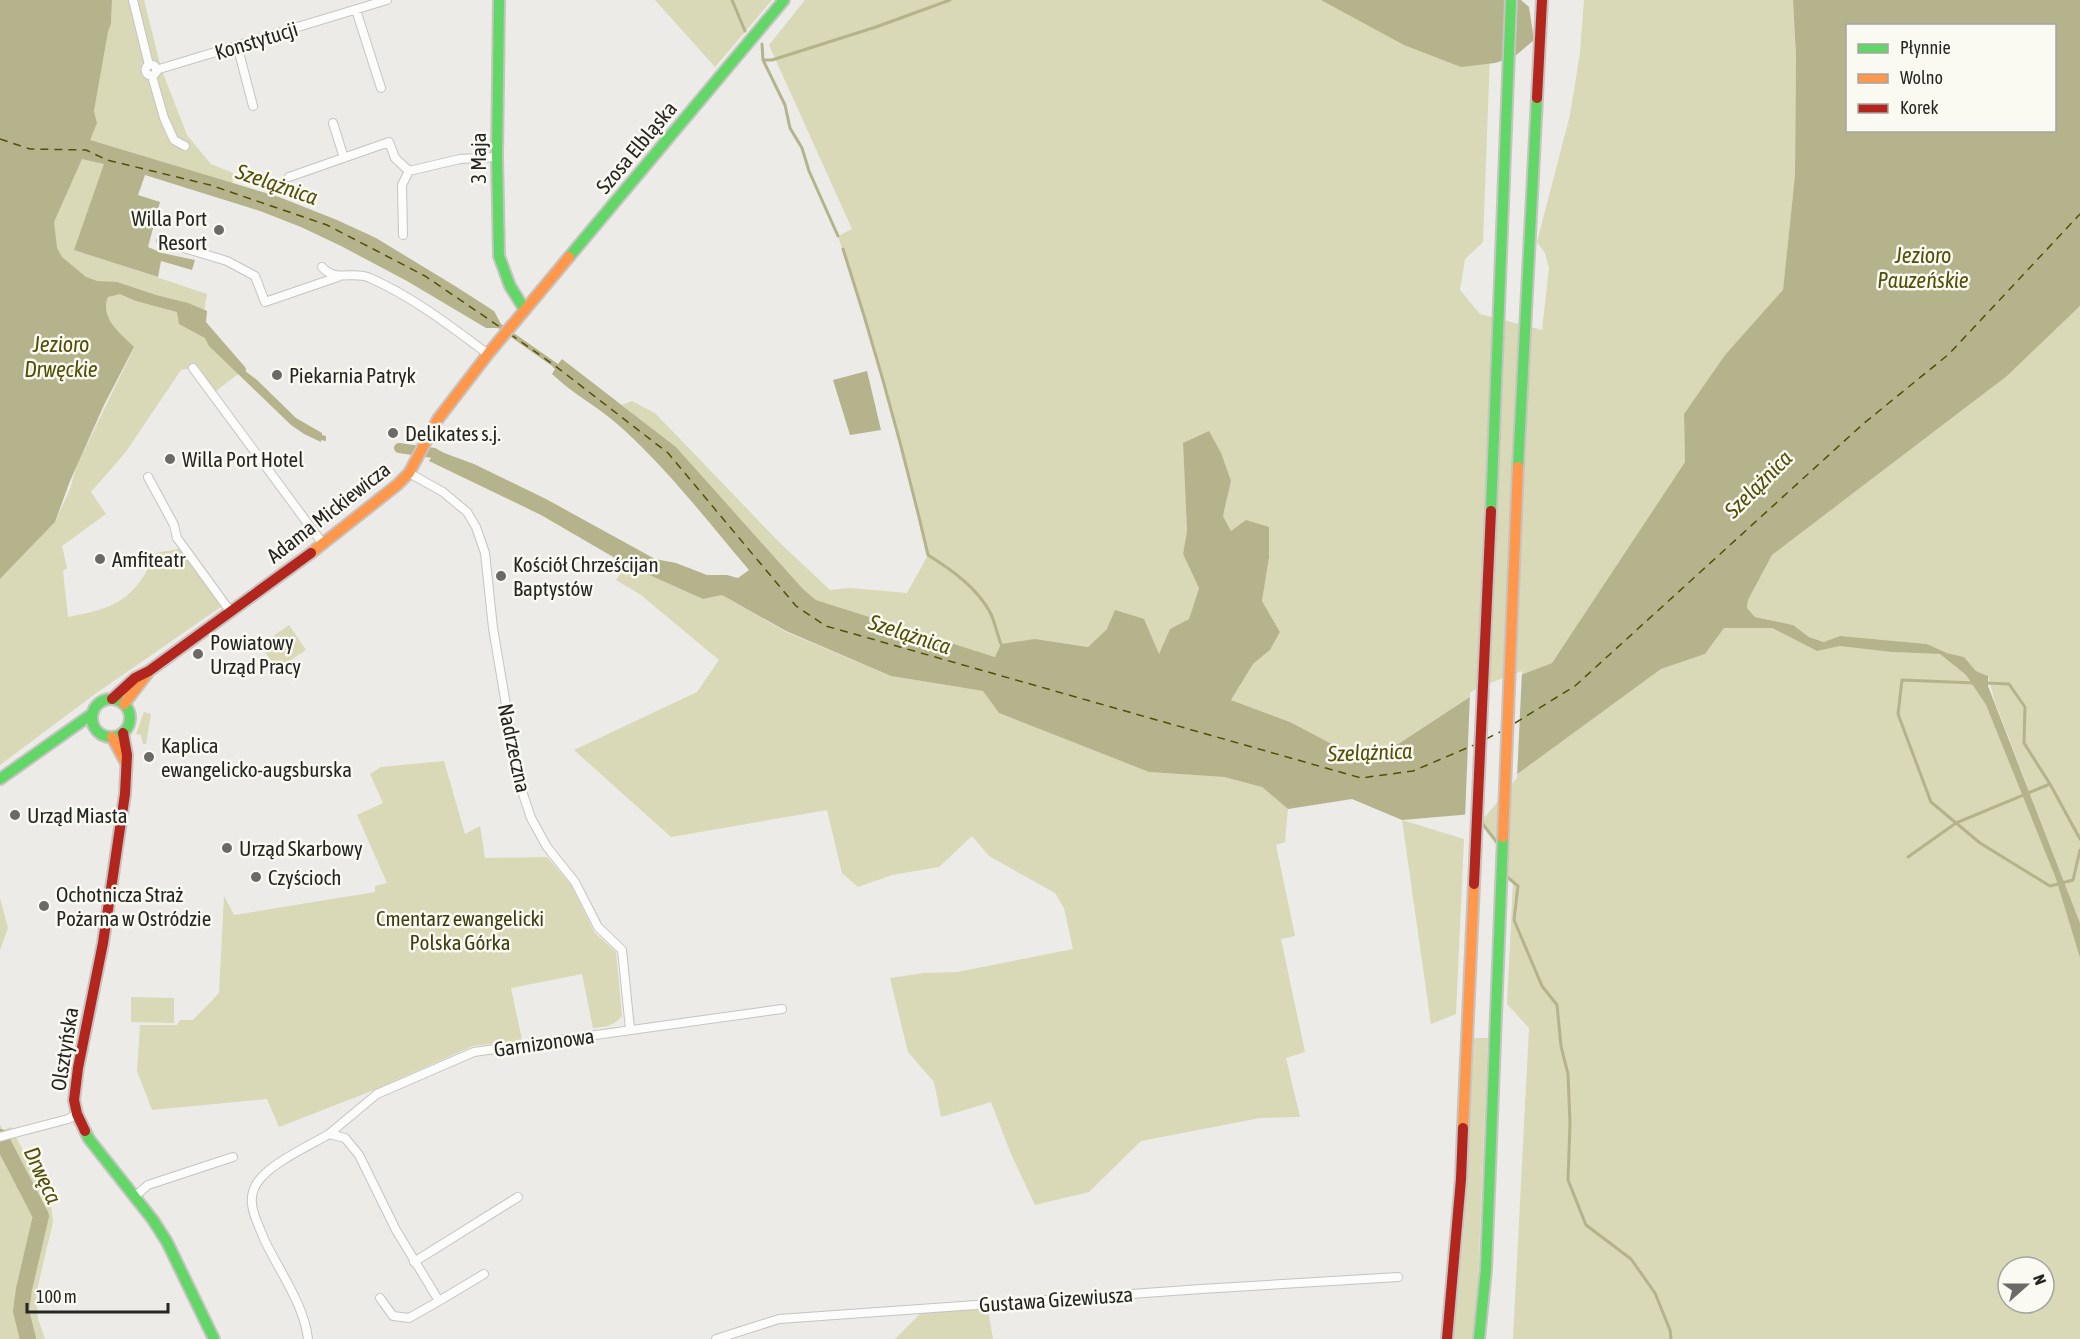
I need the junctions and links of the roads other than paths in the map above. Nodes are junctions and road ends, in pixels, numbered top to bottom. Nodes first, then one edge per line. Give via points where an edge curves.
1 (134, 0) edge
2 (387, 0) edge
3 (499, 0) edge
4 (784, 0) edge
5 (1511, 0) edge
6 (1542, 0) edge
7 (356, 10) junction
8 (237, 45) junction
9 (153, 70) junction
10 (381, 88) dead end
11 (254, 105) dead end
12 (333, 123) dead end
13 (185, 146) dead end
14 (497, 157) junction
15 (344, 158) junction
16 (409, 171) junction
17 (289, 177) dead end
18 (403, 236) dead end
19 (161, 241) dead end
20 (322, 267) dead end
21 (338, 277) junction
22 (525, 310) junction
23 (517, 319) joint
24 (490, 351) junction
25 (193, 368) dead end
26 (409, 472) junction
27 (148, 477) dead end
28 (323, 544) junction
29 (230, 612) junction
30 (149, 671) junction
31 (112, 699) junction
32 (124, 704) junction
33 (92, 714) junction
34 (95, 728) junction
35 (65, 732) junction
36 (123, 733) junction
37 (111, 737) junction
38 (126, 763) junction
39 (0, 779) edge
40 (782, 1009) dead end
41 (630, 1029) junction
42 (77, 1114) junction
43 (329, 1134) junction
44 (4, 1136) edge
45 (233, 1156) dead end
46 (134, 1197) junction
47 (518, 1197) dead end
48 (414, 1262) junction
49 (484, 1274) dead end
50 (1398, 1277) dead end
51 (380, 1298) dead end
52 (439, 1301) junction
53 (214, 1339) edge
54 (308, 1339) edge
55 (716, 1339) edge
56 (1447, 1339) edge
57 (1479, 1339) edge

1 - 9 street
2 - 7 street, Konstytucji
3 - 14 main road, 3 Maja
4 - 22 main road, Szosa Elbląska
5 - 56 main road via 1461,1179
6 - 57 main road via 1524,330 1486,1269
7 - 8 street, Konstytucji
7 - 10 street
8 - 9 street, Konstytucji
8 - 11 street
9 - 13 street via 164,117 174,140
12 - 15 street
14 - 16 street via 460,159
14 - 22 main road, 3 Maja via 498,256
15 - 16 street via 389,142 395,158
15 - 17 street
16 - 18 street via 402,185
19 - 21 street via 227,261 255,276 265,302
20 - 21 street
21 - 24 street via 359,275 378,282
22 - 23 main road, Szosa Elbląska
23 - 24 main road, Adama Mickiewicza
24 - 26 main road, Adama Mickiewicza via 443,412
25 - 28 street
26 - 28 main road, Adama Mickiewicza
26 - 41 street, Nadrzeczna via 443,492 467,512 476,527 485,553 493,628 519,783 531,818 547,847 575,882 598,927 622,950
27 - 29 street via 177,538
28 - 29 main road, Adama Mickiewicza
29 - 30 main road, Adama Mickiewicza
30 - 31 main road, Adama Mickiewicza
30 - 32 main road, Adama Mickiewicza
31 - 32 main road
31 - 33 main road via 98,705
32 - 36 main road via 130,719
33 - 34 main road
33 - 35 main road
34 - 35 main road
34 - 37 main road
35 - 39 main road
36 - 37 main road
36 - 38 main road, Olsztyńska
37 - 38 main road
38 - 42 main road, Olsztyńska via 111,893 75,1085
40 - 41 street, Garnizonowa
41 - 43 street, Garnizonowa via 474,1052 377,1094
42 - 44 street
42 - 46 main road, Olsztyńska via 89,1139
43 - 48 street via 345,1138 359,1155
43 - 54 street, Garnizonowa via 263,1175 253,1192 252,1205 263,1236 294,1296
45 - 46 street via 148,1185
46 - 53 main road, Olsztyńska via 167,1242
47 - 48 street
48 - 52 street
49 - 52 street
50 - 55 street, Gustawa Gizewiusza via 779,1319
51 - 52 street via 393,1317 409,1318

